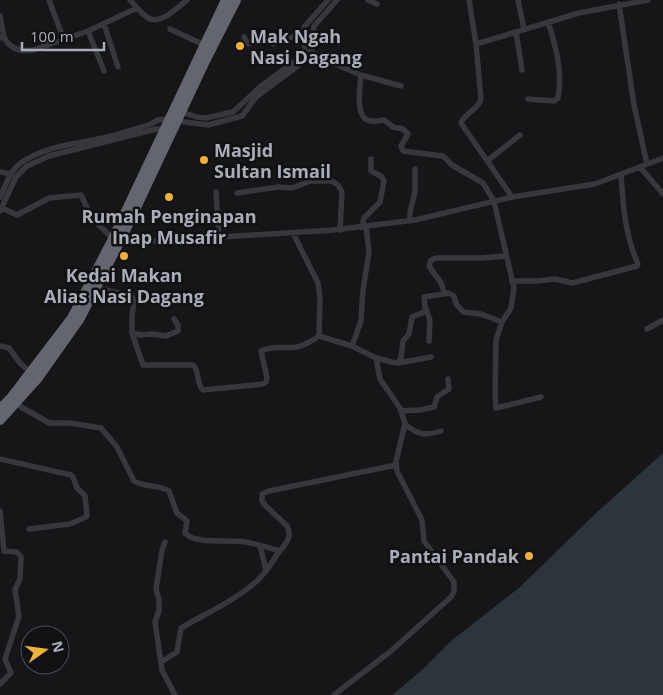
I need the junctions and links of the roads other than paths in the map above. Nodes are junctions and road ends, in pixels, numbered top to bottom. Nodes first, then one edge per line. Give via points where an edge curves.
1 (49, 0) edge
2 (130, 0) edge
3 (187, 0) edge
4 (226, 0) edge
5 (236, 0) edge
6 (328, 0) edge
7 (336, 0) edge
8 (368, 0) edge
9 (470, 0) edge
10 (518, 0) edge
11 (648, 0) edge
12 (377, 4) dead end
13 (619, 4) junction
14 (137, 8) junction
15 (0, 16) edge
16 (548, 22) junction
17 (104, 24) junction
18 (170, 29) dead end
19 (524, 29) junction
20 (88, 31) junction
21 (516, 32) junction
22 (304, 34) junction
23 (2, 37) edge
24 (244, 37) dead end
25 (64, 40) junction
26 (476, 44) junction
27 (204, 45) junction
28 (305, 50) junction
29 (313, 51) junction
30 (118, 67) dead end
31 (522, 70) dead end
32 (104, 71) dead end
33 (361, 75) junction
34 (401, 86) dead end
35 (528, 99) dead end
36 (176, 117) junction
37 (164, 129) junction
38 (520, 135) dead end
39 (663, 158) edge
40 (371, 159) dead end
41 (487, 161) junction
42 (647, 164) junction
43 (640, 166) junction
44 (414, 169) dead end
45 (0, 172) edge
46 (11, 174) junction
47 (621, 174) junction
48 (216, 192) dead end
49 (237, 193) dead end
50 (663, 194) edge
51 (0, 197) edge
52 (512, 197) junction
53 (494, 201) junction
54 (1, 209) edge
55 (410, 221) junction
56 (367, 227) junction
57 (340, 230) junction
58 (293, 233) junction
59 (118, 237) junction
60 (219, 237) junction
61 (506, 256) junction
62 (512, 281) junction
63 (96, 288) junction
64 (444, 294) junction
65 (426, 311) junction
66 (174, 319) dead end
67 (663, 320) edge
68 (502, 322) junction
69 (646, 329) dead end
70 (132, 334) junction
71 (319, 336) junction
72 (428, 341) dead end
73 (0, 346) edge
74 (352, 346) junction
75 (431, 357) dead end
76 (376, 358) junction
77 (398, 363) junction
78 (30, 372) junction
79 (448, 379) dead end
80 (540, 398) dead end
81 (16, 404) junction
82 (0, 410) edge
83 (401, 412) junction
84 (0, 420) edge
85 (405, 424) junction
86 (440, 431) dead end
87 (0, 459) edge
88 (396, 466) junction
89 (0, 511) edge
90 (29, 530) dead end
91 (165, 542) dead end
92 (260, 546) junction
93 (2, 551) edge
94 (280, 551) junction
95 (266, 570) junction
96 (160, 662) junction
97 (0, 684) edge
98 (175, 695) edge
99 (334, 695) edge

1 - 25 street
2 - 14 street
3 - 14 street via 154,19
4 - 27 highway
5 - 36 highway
6 - 22 street via 305,25
7 - 29 street via 312,29
8 - 12 street
9 - 26 street
10 - 19 street
11 - 13 street
13 - 16 street
13 - 42 street via 634,105
14 - 17 street
15 - 23 street
16 - 19 street
16 - 35 street via 560,71 558,98 554,101
17 - 20 street
17 - 30 street
18 - 27 street
19 - 21 street
20 - 25 street
20 - 32 street
21 - 26 street
21 - 31 street
22 - 24 street via 274,44 264,39 248,44
22 - 28 street
23 - 25 street via 10,46 25,51
26 - 41 street via 481,99 461,123
27 - 36 highway
28 - 29 street
28 - 36 street via 304,55 261,86 233,112 206,118
29 - 33 street
29 - 36 street via 311,56 256,97 242,116 208,125
33 - 34 street
33 - 53 street via 359,103 364,117 372,122 384,120 407,132 401,146 403,151 443,156 452,166 483,183
36 - 37 highway
36 - 46 street via 34,154
36 - 59 highway
37 - 54 street via 49,156 27,166 16,177
37 - 59 highway
38 - 41 street
39 - 42 street
40 - 56 street via 371,171 384,181 380,202 364,218
41 - 52 street
42 - 43 street
43 - 47 street
43 - 50 street
44 - 55 street via 415,192
45 - 46 street
46 - 51 street
47 - 52 street via 595,184
47 - 62 street via 623,212 637,266 572,283
48 - 60 street
49 - 57 street via 292,188 311,181 332,181 342,192
52 - 53 street
53 - 55 street
53 - 61 street
54 - 59 street via 17,215 49,198 81,195 92,218
55 - 56 street
56 - 57 street
56 - 74 street via 369,252 361,321
57 - 58 street
58 - 60 street
58 - 71 street via 318,283
59 - 60 street via 147,241
59 - 63 highway
59 - 78 highway via 72,318
61 - 62 street
61 - 64 street via 431,260 429,266 442,283
62 - 68 street via 511,308
63 - 70 street via 132,296
63 - 81 highway via 80,318
64 - 65 street via 424,297
64 - 68 street via 453,295 463,312 481,314
65 - 72 street via 430,320
65 - 77 street via 412,317
66 - 70 street via 178,331 169,336
67 - 69 street
68 - 80 street via 496,340 496,408
70 - 71 street via 143,365 193,365 204,390 263,384 266,378 261,351 307,344
71 - 74 street
73 - 78 street via 9,348
74 - 76 street
75 - 77 street
76 - 77 street
76 - 83 street via 383,385
78 - 82 highway
79 - 83 street via 449,389 437,397 434,407
81 - 84 highway
81 - 92 street via 49,423 101,428 117,447 134,481 169,492 177,513 187,521 189,537
83 - 85 street
85 - 86 street via 423,434
85 - 88 street
87 - 90 street via 71,475 85,496 86,517 70,524
88 - 94 street via 262,494 264,504 289,531 289,538
88 - 99 street via 424,524 424,541 452,578 454,592 391,651
89 - 93 street
91 - 96 street via 156,589 159,610 155,622
92 - 94 street
92 - 95 street
93 - 97 street via 17,552 21,557 20,580 15,590 19,616 5,658 12,673
94 - 95 street
95 - 96 street via 232,600 180,629 177,652
96 - 98 street

